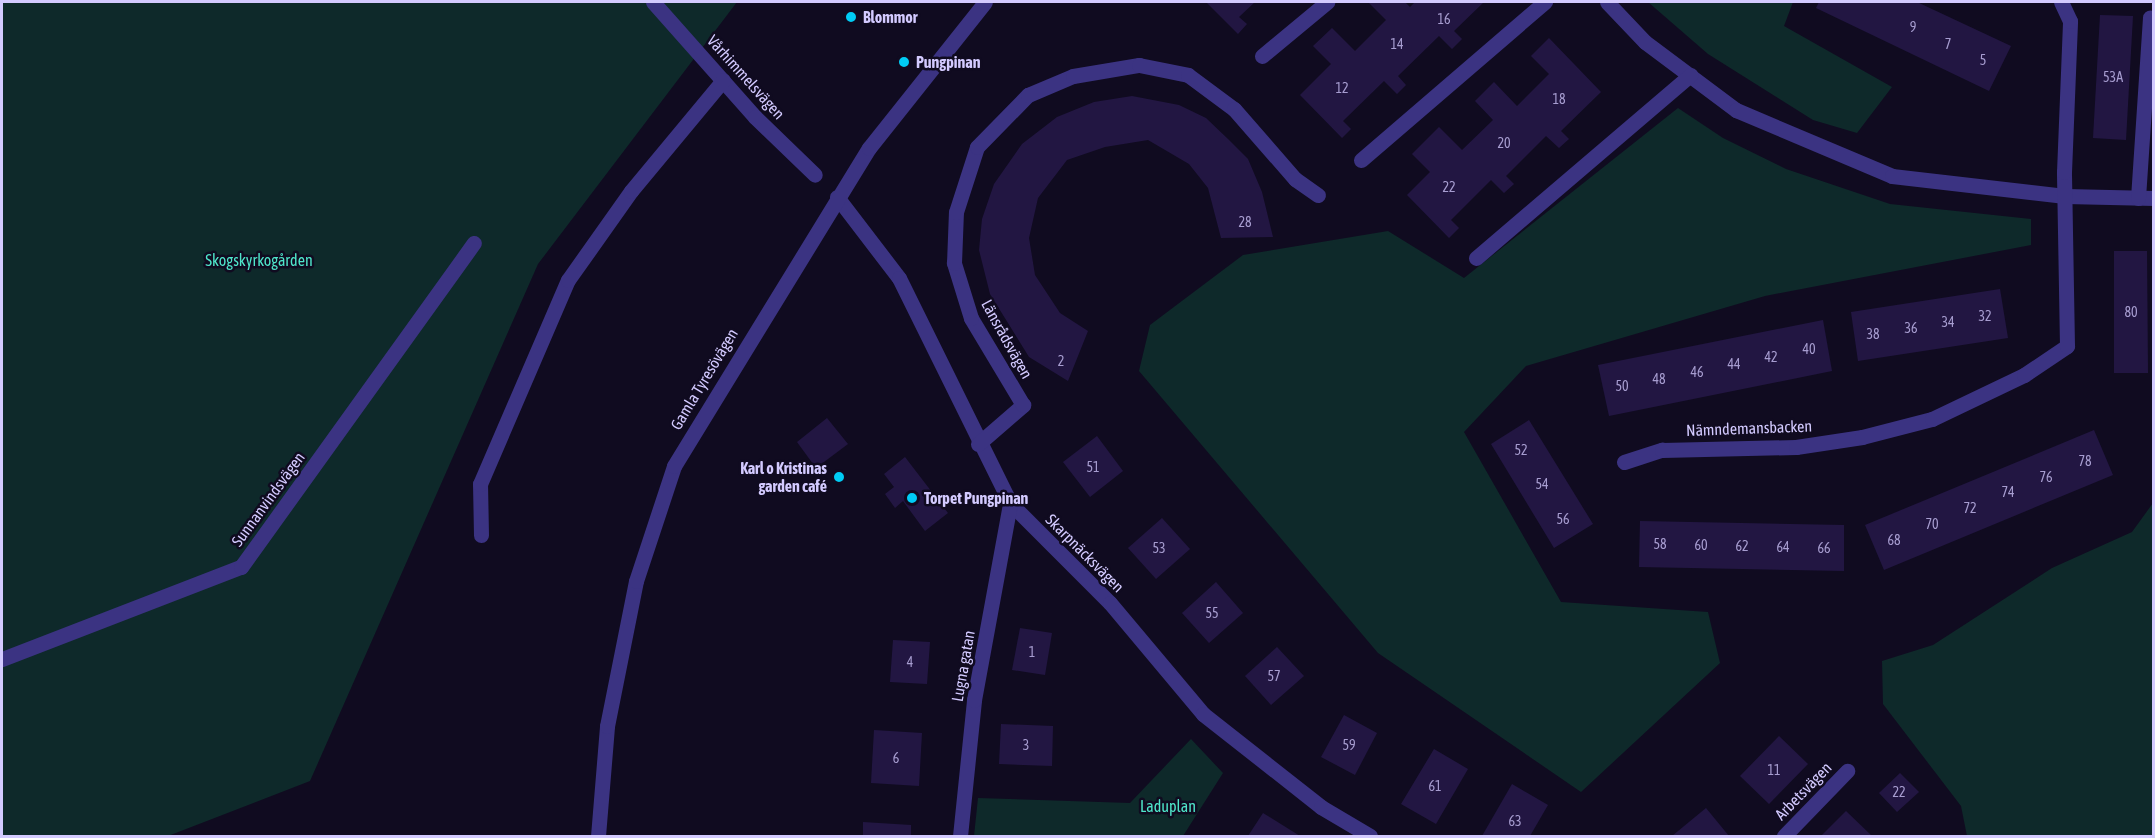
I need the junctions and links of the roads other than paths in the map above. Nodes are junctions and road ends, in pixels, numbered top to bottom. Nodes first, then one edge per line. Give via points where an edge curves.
1 (653, 2) edge
2 (985, 2) edge
3 (1327, 2) edge
4 (1545, 2) edge
5 (1608, 2) edge
6 (2061, 2) edge
7 (2150, 17) dead end
8 (1262, 56) dead end
9 (1690, 75) junction
10 (723, 80) junction
11 (1361, 160) dead end
12 (815, 175) dead end
13 (1318, 195) dead end
14 (2065, 196) junction
15 (837, 197) junction
16 (2146, 198) edge
17 (474, 243) dead end
18 (1476, 258) dead end
19 (978, 444) junction
20 (1624, 462) dead end
21 (1010, 503) junction
22 (481, 535) dead end
23 (2, 659) edge
24 (1847, 771) dead end
25 (598, 837) edge
26 (960, 837) edge
27 (1370, 837) edge
28 (1784, 837) edge

1 - 10 street, Vårhimmelsvägen
2 - 15 street, Gamla Tyresövägen
3 - 8 street
4 - 11 street
5 - 9 street via 1646,42
6 - 14 street, Nämndemansbacken via 2070,21
7 - 16 street
9 - 14 street via 1736,111 1892,176
9 - 18 street
10 - 12 street, Vårhimmelsvägen
10 - 22 street via 631,191 568,280 480,484
13 - 19 street, Länsrådsvägen via 1295,179 1234,108 1188,75 1139,65 1073,75 1028,95 977,147 956,212 954,263 972,318 1023,405
14 - 16 street
14 - 20 street, Nämndemansbacken via 2067,346 2024,375 1932,419 1862,437 1796,447 1662,450
15 - 19 street, Skarpnäcksvägen via 899,278
15 - 25 street, Gamla Tyresövägen via 674,466 636,580 607,726
17 - 23 street, Sunnanvindsvägen via 241,567
19 - 21 street, Skarpnäcksvägen
21 - 26 street, Lugna gatan via 974,700
21 - 27 street, Skarpnäcksvägen via 1110,603 1203,714 1321,807
24 - 28 street, Arbetsvägen

